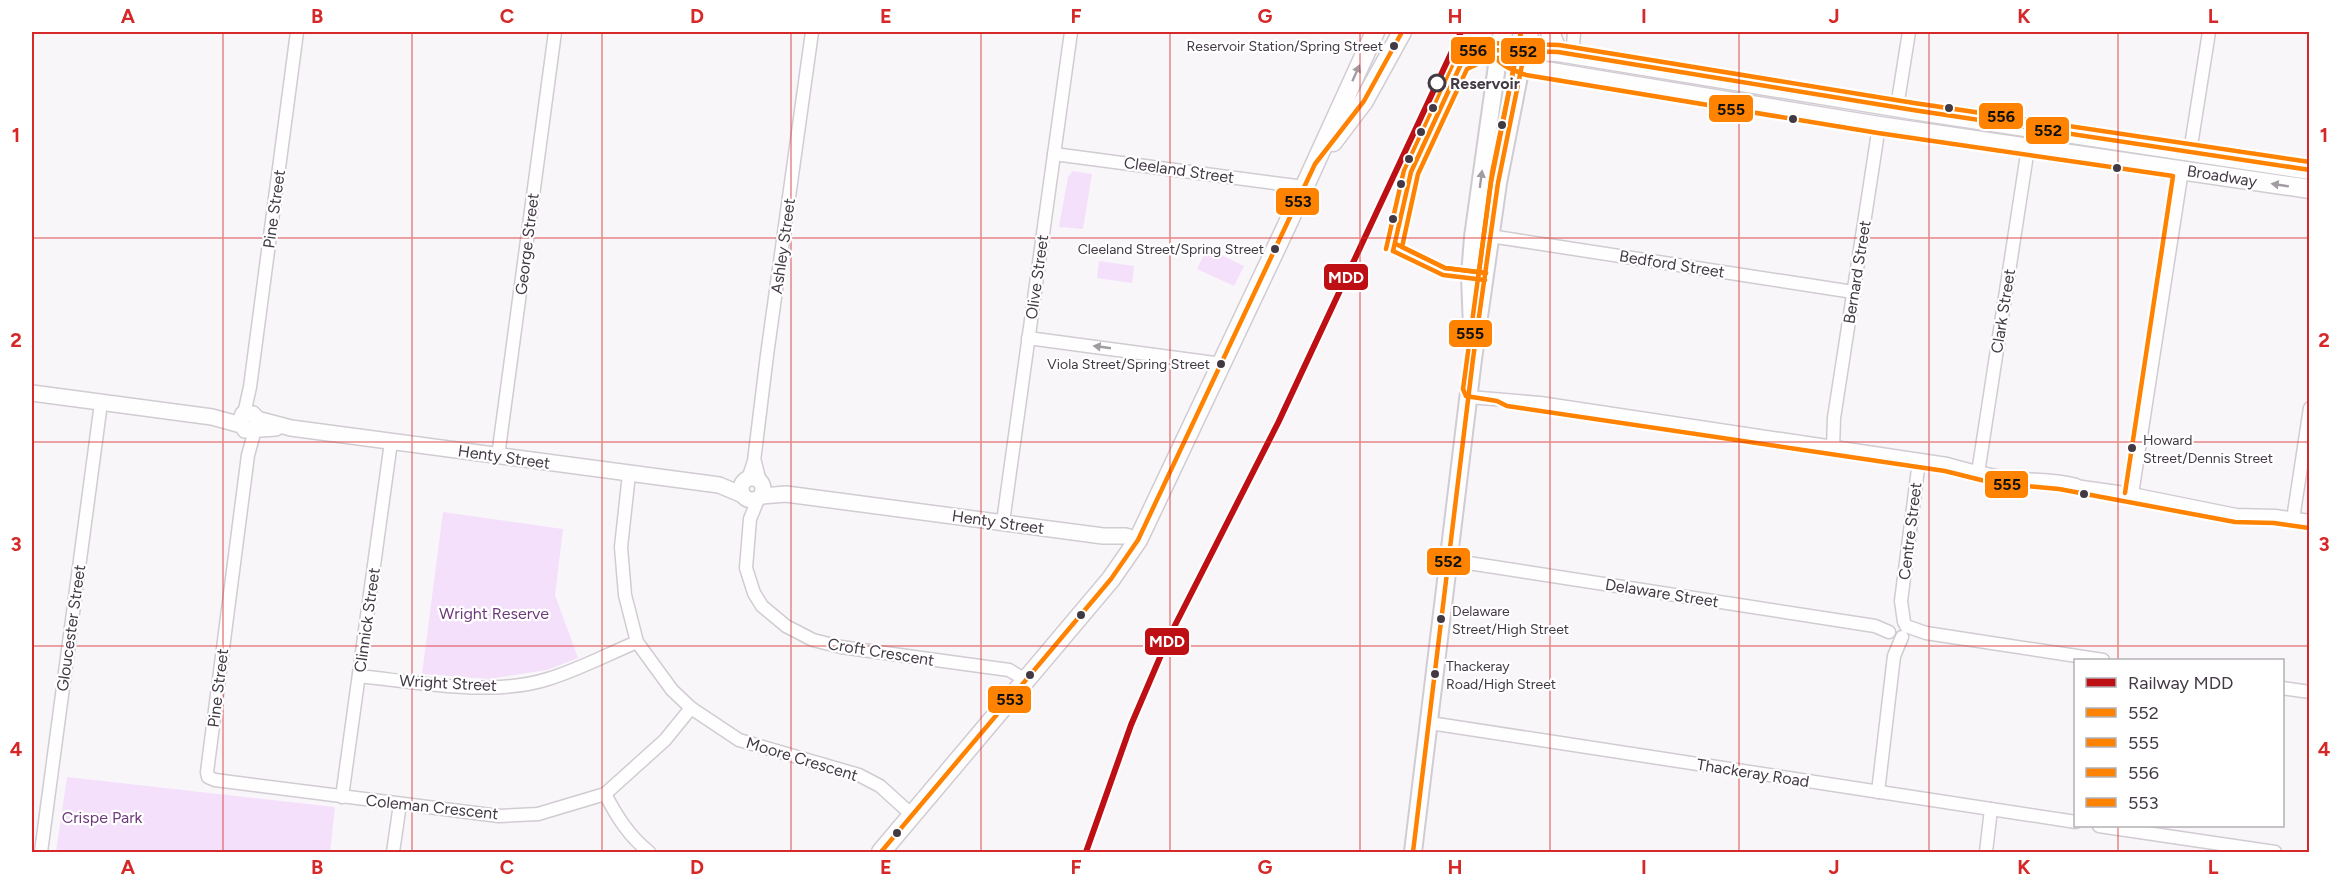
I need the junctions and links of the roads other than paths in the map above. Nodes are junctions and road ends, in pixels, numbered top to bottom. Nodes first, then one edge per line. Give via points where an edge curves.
1 (297, 32) edge
2 (555, 32) edge
3 (812, 32) edge
4 (1071, 32) edge
5 (1375, 32) edge
6 (1402, 32) edge
7 (1503, 32) edge
8 (1529, 32) edge
9 (1551, 32) edge
10 (1574, 32) edge
11 (1909, 32) edge
12 (2208, 32) edge
13 (1499, 50) junction
14 (1558, 52) junction
15 (1584, 57) junction
16 (1523, 58) junction
17 (1651, 68) junction
18 (1648, 88) junction
19 (1890, 106) junction
20 (1347, 112) junction
21 (1887, 127) junction
22 (2112, 139) junction
23 (2028, 148) junction
24 (2190, 152) junction
25 (1054, 154) junction
26 (2109, 160) junction
27 (2182, 170) junction
28 (2310, 171) edge
29 (1304, 187) junction
30 (2310, 189) edge
31 (1490, 236) junction
32 (1477, 278) junction
33 (1854, 292) junction
34 (1028, 338) junction
35 (1222, 364) junction
36 (32, 393) edge
37 (1469, 393) junction
38 (101, 403) junction
39 (2310, 408) edge
40 (249, 422) junction
41 (391, 442) junction
42 (1830, 447) junction
43 (498, 456) junction
44 (1925, 462) junction
45 (1978, 473) junction
46 (629, 474) junction
47 (753, 489) junction
48 (2132, 494) junction
49 (2293, 519) junction
50 (2310, 521) edge
51 (1003, 522) junction
52 (1135, 546) junction
53 (1449, 560) junction
54 (1898, 629) junction
55 (638, 642) junction
56 (2096, 659) edge
57 (359, 676) junction
58 (1026, 680) junction
59 (2284, 688) edge
60 (2310, 692) edge
61 (691, 708) junction
62 (1430, 723) junction
63 (208, 777) joint
64 (1878, 792) junction
65 (605, 794) junction
66 (342, 797) junction
67 (400, 804) junction
68 (1991, 809) junction
69 (912, 816) junction
70 (2074, 822) edge
71 (2112, 827) edge
72 (41, 852) edge
73 (393, 852) edge
74 (649, 852) edge
75 (881, 852) edge
76 (1413, 852) edge
77 (1986, 852) edge
78 (2275, 852) edge

1 - 40 street, Pine Street via 250,387
2 - 43 street, George Street
3 - 47 street, Ashley Street via 767,355
4 - 25 street, Olive Street
20 -> 5 main road
6 - 20 main road via 1381,72
7 - 13 main road
8 - 16 main road
9 - 14 main road
10 - 15 street via 1573,46
11 - 19 street
12 - 24 street
13 - 16 main road, Broadway via 1510,61
32 -> 13 main road via 1473,237
14 - 15 main road, Broadway
14 - 16 main road, Broadway
15 - 17 main road, Broadway
16 - 18 main road, Broadway
16 - 31 main road
17 - 18 main road
17 - 19 main road, Broadway
18 - 21 main road, Broadway
19 - 21 main road
19 - 22 main road, Broadway
20 - 29 main road
21 - 23 main road, Broadway
21 - 33 street, Bernard Street
22 - 24 main road, Broadway
22 - 26 main road
23 - 26 main road, Broadway
23 - 45 street, Clark Street
24 - 28 main road, Broadway
25 - 29 street, Cleeland Street
25 - 34 street, Olive Street
26 - 27 main road, Broadway
30 -> 27 main road, Broadway
27 - 48 street
29 - 35 main road
31 - 32 main road
31 - 33 street, Bedford Street
32 - 37 main road
33 - 42 street, Bernard Street
35 -> 34 street
34 - 51 street, Olive Street
35 - 52 main road
36 - 38 street, Henty Street
37 - 42 street via 1500,394 1508,399
37 - 53 main road
38 - 40 street, Henty Street
38 - 72 street, Gloucester Street
39 - 49 street
40 - 41 street, Henty Street
40 - 63 street, Pine Street
41 - 43 street, Henty Street
41 - 57 street, Clinnick Street
42 - 44 street
43 - 46 street, Henty Street
44 - 45 street via 1956,472
44 - 54 street, Centre Street
45 - 48 street via 2032,484 2076,485
46 - 47 street, Henty Street
46 - 55 street, Moore Crescent via 621,547 625,595
47 - 51 street, Henty Street
47 - 58 street, Croft Crescent via 746,568 762,606 786,626 826,644 1009,670
48 - 49 street via 2236,515
49 - 50 street
51 - 52 street, Henty Street via 1103,536
52 - 58 main road
53 - 54 street, Delaware Street
53 - 62 main road
54 - 56 street, Delaware Street
54 - 64 street, Centre Street
55 - 57 street, Wright Street via 546,680 493,688
55 - 61 street, Moore Crescent via 660,675
57 - 66 street, Clinnick Street
58 - 69 main road
59 - 60 street
61 - 65 street, Coleman Crescent via 665,740
61 - 69 street, Moore Crescent via 739,740 859,775 880,786
62 - 64 street, Thackeray Road
62 - 76 main road
63 - 66 street, Coleman Crescent
64 - 68 street, Thackeray Road
65 - 67 street, Coleman Crescent via 538,814 499,816
65 - 74 street via 628,833
66 - 67 street, Coleman Crescent
67 - 73 street
68 - 70 street, Thackeray Road
68 - 77 street
69 - 75 main road
71 - 78 street

